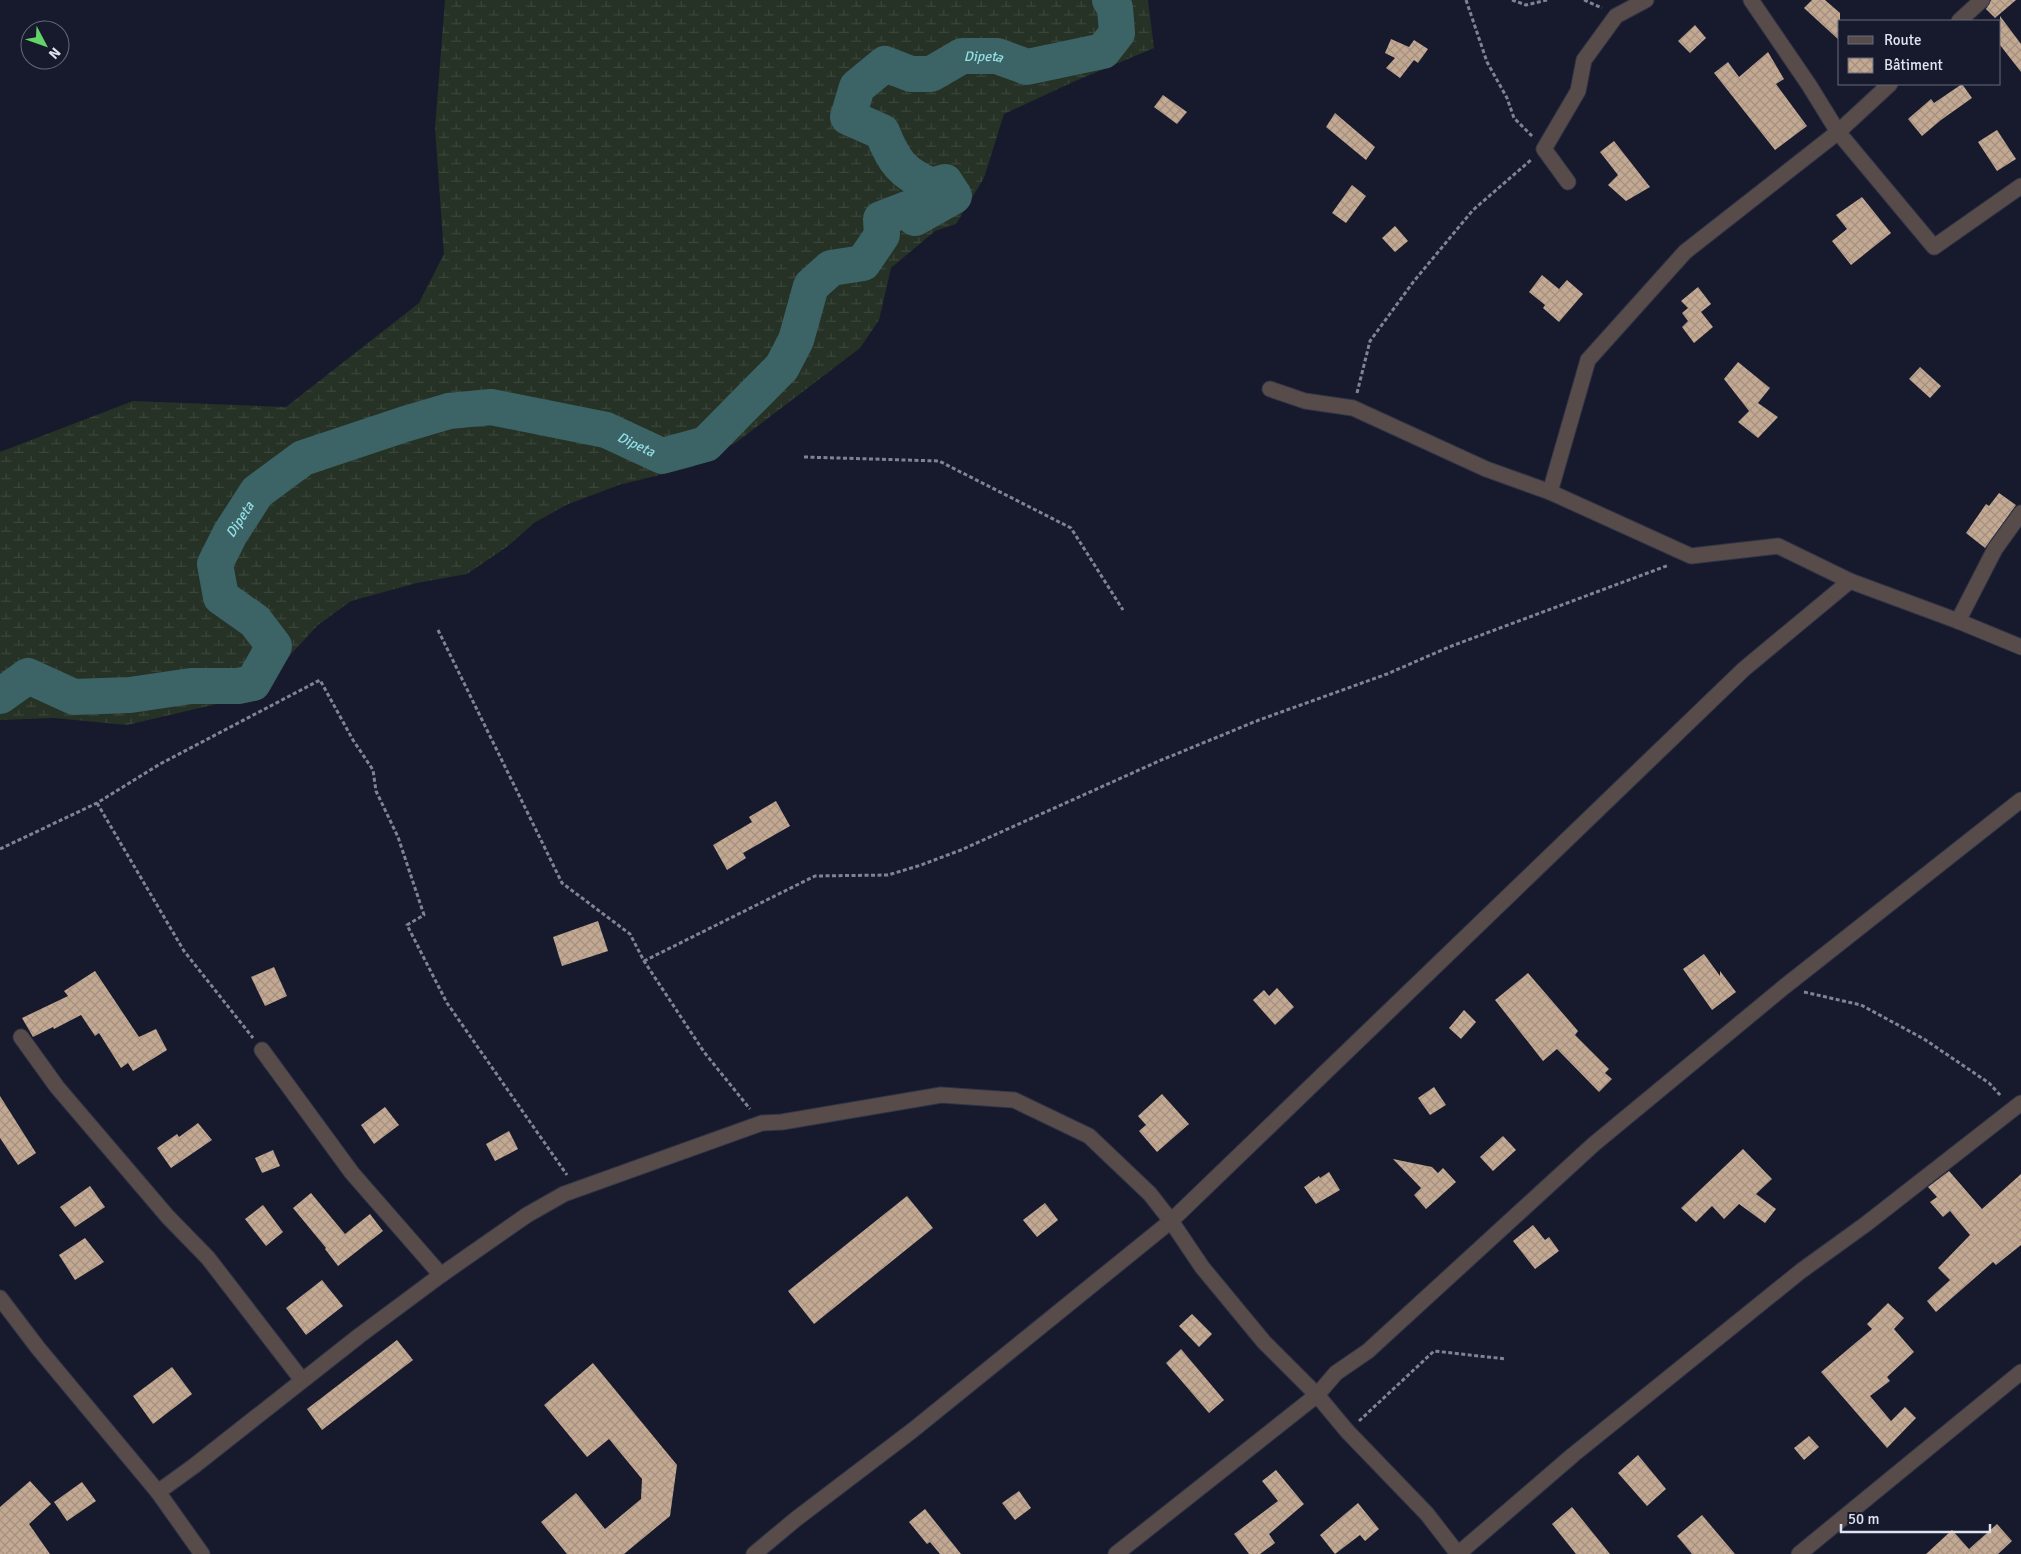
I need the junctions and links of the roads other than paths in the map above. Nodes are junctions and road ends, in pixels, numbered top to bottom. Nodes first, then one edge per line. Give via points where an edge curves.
1 (1646, 0) edge
2 (1751, 0) edge
3 (1982, 0) edge
4 (1960, 20) edge
5 (1889, 85) edge
6 (1838, 132) junction
7 (1568, 182) dead end
8 (2021, 186) edge
9 (1270, 389) dead end
10 (1550, 492) junction
11 (2021, 513) edge
12 (1850, 581) junction
13 (1958, 621) junction
14 (2021, 647) edge
15 (2021, 800) edge
16 (22, 1037) dead end
17 (262, 1050) road end
18 (2017, 1106) edge
19 (1171, 1221) junction
20 (441, 1275) junction
21 (0, 1298) edge
22 (2021, 1372) edge
23 (302, 1380) junction
24 (1317, 1395) junction
25 (158, 1492) junction
26 (202, 1554) edge
27 (754, 1554) edge
28 (1116, 1554) edge
29 (1458, 1554) edge
30 (1799, 1554) edge

1 - 7 street via 1616,16 1584,60 1578,91 1544,148
2 - 6 street
3 - 4 street
5 - 6 street
6 - 8 street via 1934,247
6 - 10 street via 1685,252 1588,360
9 - 10 street via 1305,401 1353,408 1486,469
10 - 12 street via 1690,556 1778,546
11 - 13 street via 1995,549
12 - 13 street
12 - 19 street via 1744,669
13 - 14 street
15 - 24 street via 1594,1144 1368,1351 1336,1372
16 - 23 street via 57,1087 168,1217 208,1258
17 - 20 street via 352,1173
18 - 29 street via 1801,1271 1573,1455
19 - 20 street via 1150,1194 1089,1136 1014,1100 942,1095 762,1123 564,1194 527,1215
19 - 24 street via 1202,1267 1264,1342
19 - 27 street
20 - 23 street
21 - 25 street
22 - 30 street
23 - 25 street
24 - 28 street
24 - 29 street via 1427,1514
25 - 26 street

